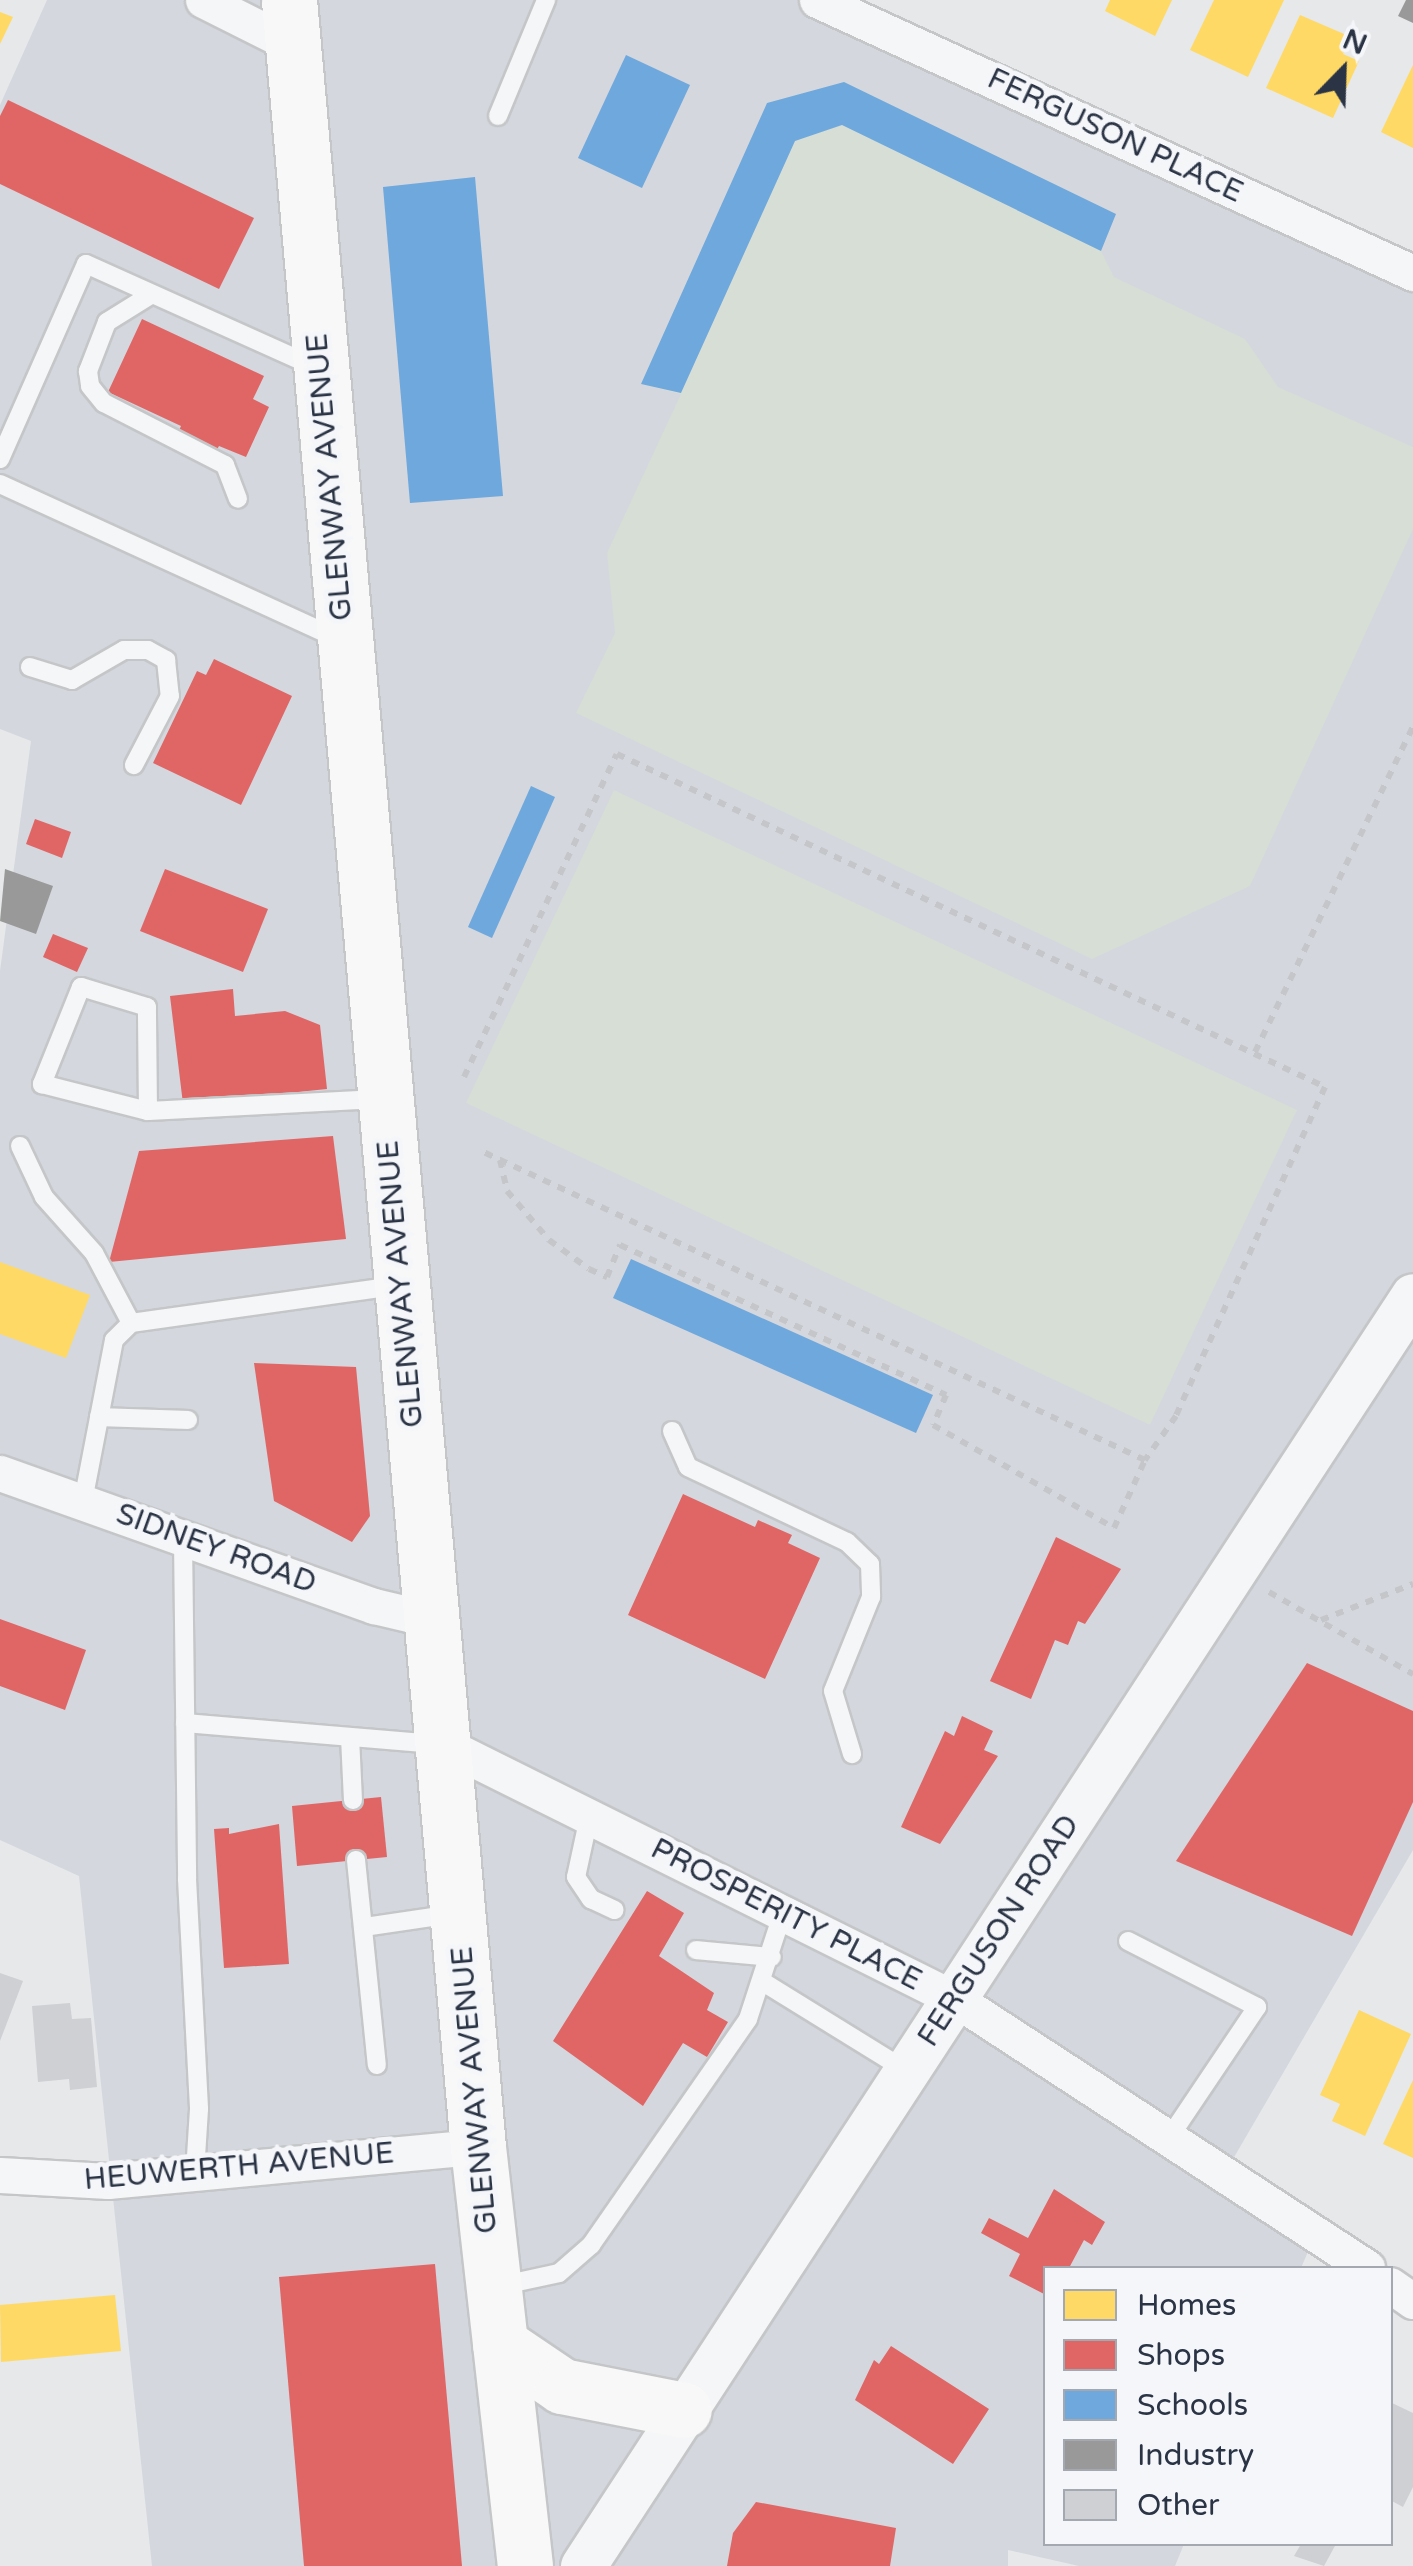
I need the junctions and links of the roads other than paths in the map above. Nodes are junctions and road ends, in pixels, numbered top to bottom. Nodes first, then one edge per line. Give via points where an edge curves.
1 (203, 0) edge
2 (546, 0) edge
3 (817, 0) edge
4 (291, 22) edge
5 (498, 116) dead end
6 (1413, 273) edge
7 (152, 294) junction
8 (321, 369) junction
9 (0, 459) edge
10 (0, 484) edge
11 (238, 499) dead end
12 (345, 642) junction
13 (30, 667) dead end
14 (134, 765) dead end
15 (384, 1098) junction
16 (148, 1111) junction
17 (20, 1146) dead end
18 (401, 1285) junction
19 (1413, 1296) edge
20 (131, 1324) junction
21 (99, 1417) junction
22 (188, 1420) dead end
23 (672, 1431) dead end
24 (0, 1473) edge
25 (83, 1501) junction
26 (183, 1540) junction
27 (433, 1620) junction
28 (185, 1724) junction
29 (350, 1737) junction
30 (445, 1745) junction
31 (852, 1754) dead end
32 (353, 1800) dead end
33 (589, 1816) junction
34 (356, 1860) dead end
35 (615, 1910) dead end
36 (783, 1912) junction
37 (459, 1913) junction
38 (364, 1926) junction
39 (1128, 1941) dead end
40 (696, 1950) dead end
41 (772, 1957) junction
42 (763, 1982) junction
43 (955, 1999) junction
44 (377, 2065) dead end
45 (908, 2071) junction
46 (1171, 2135) junction
47 (478, 2146) junction
48 (194, 2173) junction
49 (0, 2175) edge
50 (1364, 2266) edge
51 (493, 2287) junction
52 (500, 2344) junction
53 (684, 2410) junction
54 (526, 2566) edge
55 (583, 2566) edge

1 - 4 street
2 - 5 lane
3 - 6 street, FERGUSON PLACE
4 - 8 main road, GLENWAY AVENUE
7 - 8 lane
7 - 9 lane via 86,264
7 - 11 lane via 107,322 88,371 90,386 104,403 225,466
8 - 12 main road, GLENWAY AVENUE
10 - 12 lane
12 - 15 main road, GLENWAY AVENUE
13 - 14 lane via 72,680 124,650 148,650 166,660 170,696
15 - 16 lane
15 - 18 main road, GLENWAY AVENUE
16 - 16 lane via 148,1007 81,987 42,1084
17 - 20 lane via 44,1196 94,1253
18 - 20 lane
18 - 27 main road, GLENWAY AVENUE
19 - 43 street, FERGUSON ROAD
20 - 21 lane via 114,1340
21 - 22 lane
21 - 25 lane
23 - 31 lane via 688,1467 846,1542 870,1564 872,1597 834,1690
24 - 25 street, SIDNEY ROAD
25 - 26 street, SIDNEY ROAD
26 - 27 street, SIDNEY ROAD
26 - 28 lane
27 - 30 main road, GLENWAY AVENUE
28 - 29 lane
28 - 48 lane via 198,2109
29 - 30 lane
29 - 32 lane
30 - 33 street, PROSPERITY PLACE
30 - 37 main road, GLENWAY AVENUE
33 - 35 lane via 576,1878 591,1899
33 - 36 street, PROSPERITY PLACE
34 - 38 lane
36 - 41 lane
36 - 43 street, PROSPERITY PLACE
37 - 38 lane
37 - 47 main road, GLENWAY AVENUE
38 - 44 lane
39 - 46 lane via 1256,2006
40 - 41 lane
41 - 42 lane
42 - 45 lane
42 - 51 lane via 748,2020 591,2245 559,2272
43 - 45 street, FERGUSON ROAD
43 - 46 street, PROSPERITY PLACE
45 - 53 street, FERGUSON ROAD
46 - 50 street, PROSPERITY PLACE
47 - 48 street, HEUWERTH AVENUE
47 - 51 main road, GLENWAY AVENUE
48 - 49 street, HEUWERTH AVENUE via 108,2182
51 - 52 main road, GLENWAY AVENUE
52 - 53 main road via 562,2386
52 - 54 main road, GLENWAY AVENUE
53 - 55 street, FERGUSON ROAD

